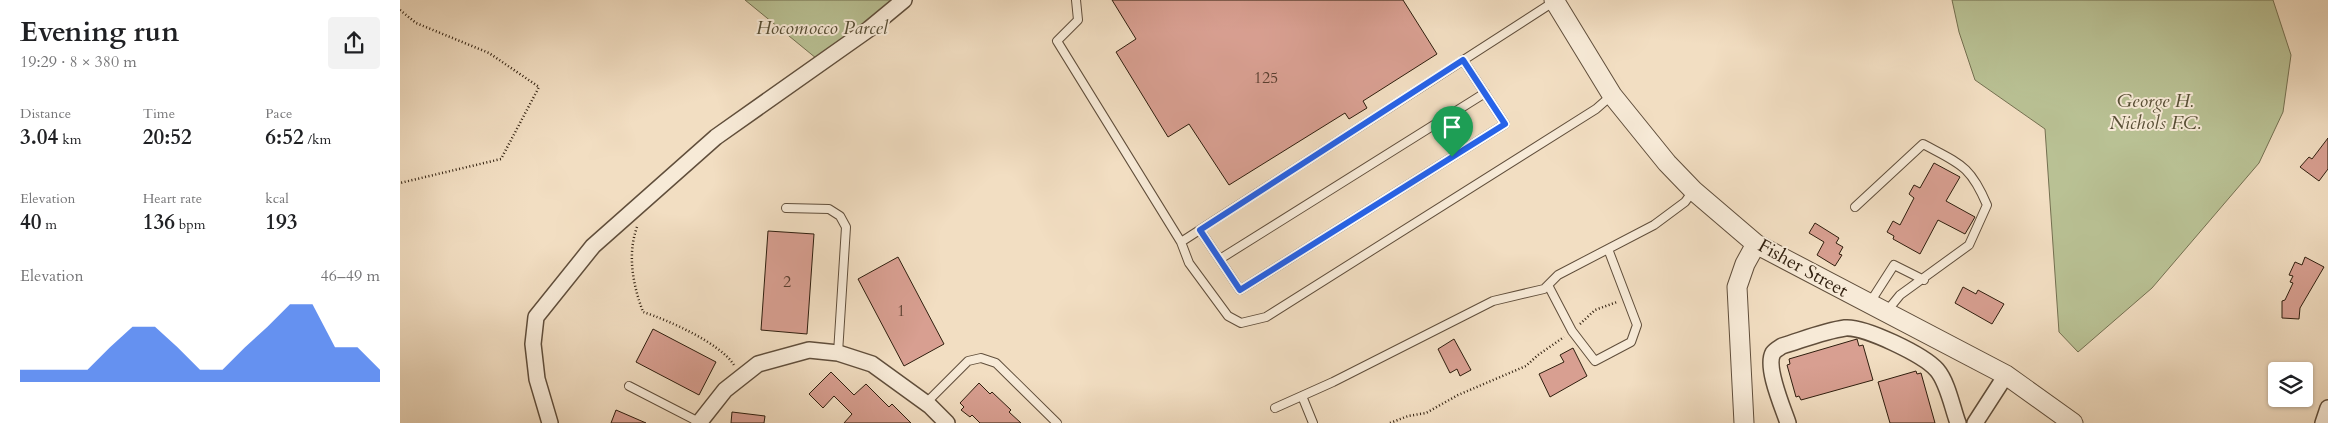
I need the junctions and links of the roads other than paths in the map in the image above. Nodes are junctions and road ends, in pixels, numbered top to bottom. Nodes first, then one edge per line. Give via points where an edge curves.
1 (904, 0) edge
2 (1076, 0) edge
3 (1555, 1) edge
4 (1463, 60) junction
5 (1485, 93) junction
6 (1612, 95) junction
7 (1694, 191) junction
8 (1855, 207) dead end
9 (786, 208) dead end
10 (1200, 230) junction
11 (1181, 242) junction
12 (1756, 244) junction
13 (1608, 250) junction
14 (1220, 259) junction
15 (1924, 280) junction
16 (1548, 285) junction
17 (1869, 304) junction
18 (1886, 313) junction
19 (838, 353) junction
20 (2006, 375) junction
21 (628, 386) dead end
22 (1302, 396) junction
23 (926, 403) junction
24 (1276, 408) dead end
25 (2328, 408) edge
26 (699, 422) edge
27 (550, 423) edge
28 (947, 423) edge
29 (1057, 423) edge
30 (1313, 423) edge
31 (1744, 423) edge
32 (1788, 423) edge
33 (1958, 423) edge
34 (1975, 423) edge
35 (2073, 423) edge
36 (2323, 423) edge

1 - 27 street via 869,29 716,137 593,246 536,317 532,344 537,379
2 - 11 lane via 1078,20 1057,41
3 - 4 lane
3 - 6 street, Fisher Street
4 - 5 lane
4 - 10 lane
5 - 14 lane
5 - 14 lane via 1505,124 1240,290
6 - 7 street, Fisher Street via 1667,164
6 - 11 lane via 1596,109 1266,318 1241,323 1228,316 1190,263
7 - 12 street, Fisher Street
7 - 13 lane via 1666,217
8 - 15 lane via 1923,144 1963,165 1978,183 1987,205 1969,245
9 - 19 lane via 829,210 840,216 846,227
10 - 11 lane
10 - 14 lane
12 - 17 street, Fisher Street
12 - 31 street via 1737,287
13 - 16 lane via 1558,275
13 - 16 lane via 1637,325 1631,342 1594,361 1572,331
15 - 17 lane via 1894,265
15 - 18 lane via 1900,295
16 - 22 lane via 1544,289 1493,300
17 - 18 street, Fisher Street
18 - 20 street, Fisher Street
19 - 23 street via 872,364
19 - 26 street via 809,350 758,364 725,390
20 - 34 street
20 - 35 street, Fisher Street
21 - 26 lane
22 - 24 lane
22 - 30 lane
23 - 28 street
23 - 29 lane via 968,361 981,358 996,363
25 - 36 street
32 - 33 street via 1771,371 1774,351 1846,328 1861,330 1924,358 1938,371

